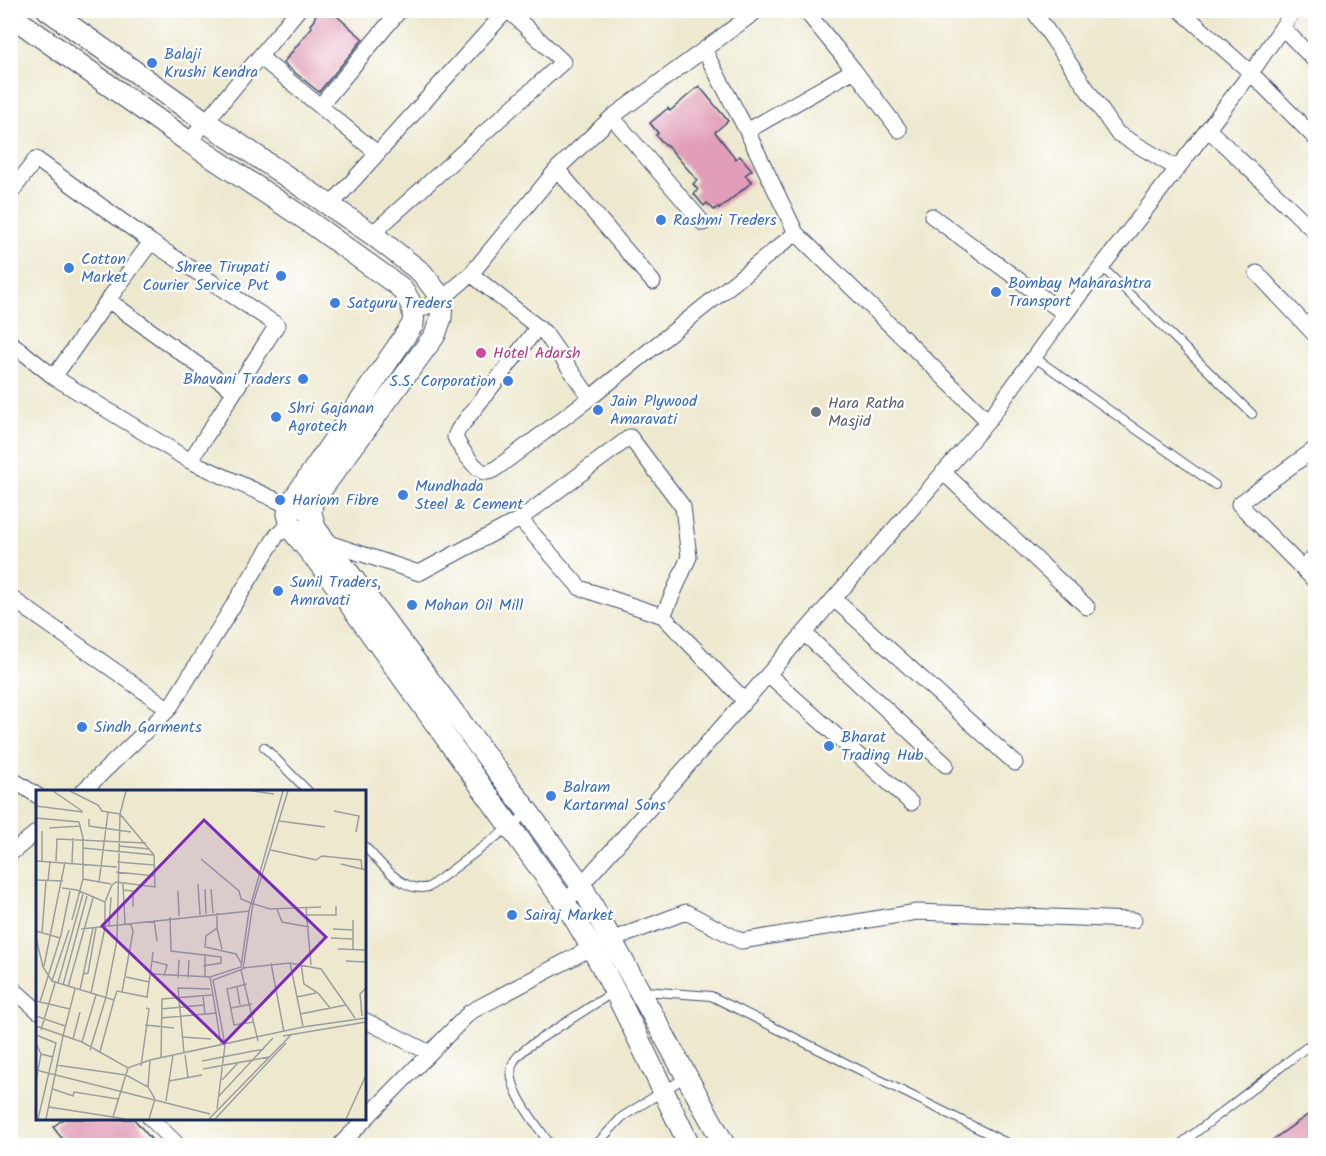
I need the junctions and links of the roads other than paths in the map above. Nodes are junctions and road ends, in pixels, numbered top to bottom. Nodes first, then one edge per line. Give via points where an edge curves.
1 (48, 10) edge
2 (298, 10) edge
3 (400, 10) edge
4 (508, 10) edge
5 (758, 10) edge
6 (805, 10) edge
7 (1033, 10) edge
8 (1180, 10) edge
9 (1294, 10) edge
10 (1312, 10) edge
11 (1316, 14) edge
12 (10, 15) edge
13 (1282, 27) junction
14 (704, 50) junction
15 (260, 57) junction
16 (1316, 62) edge
17 (854, 70) junction
18 (1251, 73) junction
19 (320, 106) junction
20 (612, 117) junction
21 (206, 122) junction
22 (1208, 129) junction
23 (899, 130) dead end
24 (747, 131) junction
25 (1316, 139) edge
26 (189, 142) junction
27 (377, 153) junction
28 (557, 169) junction
29 (1178, 169) junction
30 (10, 194) edge
31 (330, 206) junction
32 (932, 216) dead end
33 (703, 223) dead end
34 (796, 233) junction
35 (1316, 233) edge
36 (372, 234) junction
37 (151, 242) junction
38 (1102, 267) junction
39 (1257, 273) dead end
40 (471, 274) junction
41 (653, 282) dead end
42 (442, 299) junction
43 (108, 300) junction
44 (415, 312) junction
45 (1065, 314) junction
46 (538, 327) junction
47 (1316, 336) edge
48 (10, 342) edge
49 (1034, 357) junction
50 (54, 377) junction
51 (234, 391) junction
52 (590, 398) junction
53 (1252, 414) dead end
54 (988, 421) junction
55 (1316, 448) edge
56 (190, 461) junction
57 (943, 472) junction
58 (1215, 485) dead end
59 (290, 515) junction
60 (520, 519) junction
61 (314, 532) junction
62 (1316, 556) edge
63 (1301, 567) junction
64 (1316, 582) edge
65 (10, 597) edge
66 (834, 599) junction
67 (1087, 607) dead end
68 (663, 616) junction
69 (804, 633) junction
70 (769, 675) junction
71 (746, 701) junction
72 (169, 708) junction
73 (264, 747) dead end
74 (1015, 763) dead end
75 (946, 765) dead end
76 (10, 778) edge
77 (84, 790) edge
78 (307, 790) edge
79 (36, 795) edge
80 (910, 803) dead end
81 (529, 813) junction
82 (511, 826) junction
83 (36, 833) edge
84 (366, 848) edge
85 (10, 854) edge
86 (581, 885) junction
87 (565, 903) junction
88 (1134, 920) dead end
89 (603, 943) junction
90 (10, 986) edge
91 (629, 991) junction
92 (36, 1009) edge
93 (366, 1021) edge
94 (1316, 1040) edge
95 (430, 1053) junction
96 (687, 1076) junction
97 (663, 1090) junction
98 (366, 1118) edge
99 (152, 1120) edge
100 (364, 1120) edge
101 (179, 1146) edge
102 (339, 1146) edge
103 (551, 1146) edge
104 (595, 1146) edge
105 (690, 1146) edge
106 (725, 1146) edge
107 (1012, 1146) edge
108 (1178, 1146) edge

1 - 21 street
2 - 15 street
3 - 19 street
4 - 27 street
4 - 36 street via 562,62
5 - 14 street
6 - 17 street
7 - 29 street via 1117,132
8 - 18 street
9 - 13 street
10 - 11 street
12 - 26 street
13 - 16 street
13 - 18 street
14 - 20 street
14 - 24 street
15 - 19 street
15 - 21 street
17 - 23 street
17 - 24 street
18 - 22 street
18 - 25 street
19 - 27 street
20 - 28 street
20 - 33 street
21 - 26 street
21 - 31 street
22 - 29 street
22 - 35 street
24 - 34 street
26 - 44 street via 400,287
27 - 31 street
28 - 40 street
28 - 41 street
29 - 38 street
30 - 37 street via 36,159
31 - 36 street
32 - 45 street
34 - 52 street
34 - 54 street
36 - 42 street via 422,273
37 - 43 street
37 - 51 street via 277,326
38 - 45 street
38 - 53 lane
39 - 47 street
40 - 42 street
40 - 46 street
42 - 44 street
42 - 61 street via 435,335 312,502
43 - 50 street
43 - 51 street
44 - 59 street via 413,324
45 - 49 street
46 - 52 street
46 - 52 street via 458,430 458,444 477,469 492,471
48 - 50 street
49 - 54 street
49 - 58 lane
50 - 56 street
51 - 56 street
54 - 57 street
55 - 63 street via 1239,504
56 - 59 street
57 - 66 street
57 - 67 street
59 - 61 street
59 - 61 street
59 - 72 street
60 - 61 street via 419,573
60 - 68 street via 580,588
60 - 68 street via 630,437 683,507 689,556
61 - 81 street
61 - 82 street via 328,574
62 - 63 street
63 - 64 street
65 - 72 street
66 - 69 street
66 - 74 street
68 - 71 street
69 - 70 street
69 - 75 street
70 - 71 street
70 - 80 street
71 - 86 street
72 - 77 street
73 - 78 lane
76 - 79 street
81 - 82 lane
81 - 86 street
82 - 84 lane via 423,889 402,882
82 - 87 street
83 - 85 street
86 - 87 street
86 - 89 street
87 - 89 street
88 - 89 street via 917,912 741,941 686,912
89 - 91 street
89 - 95 street via 470,1012
90 - 92 street
91 - 96 street
91 - 97 street
91 - 103 lane via 529,1046 512,1065 514,1086 521,1102
91 - 107 lane via 711,996
93 - 95 street
94 - 108 lane
95 - 98 street
96 - 97 lane
96 - 106 street
97 - 104 lane via 622,1117
97 - 105 street
99 - 101 street
100 - 102 street

